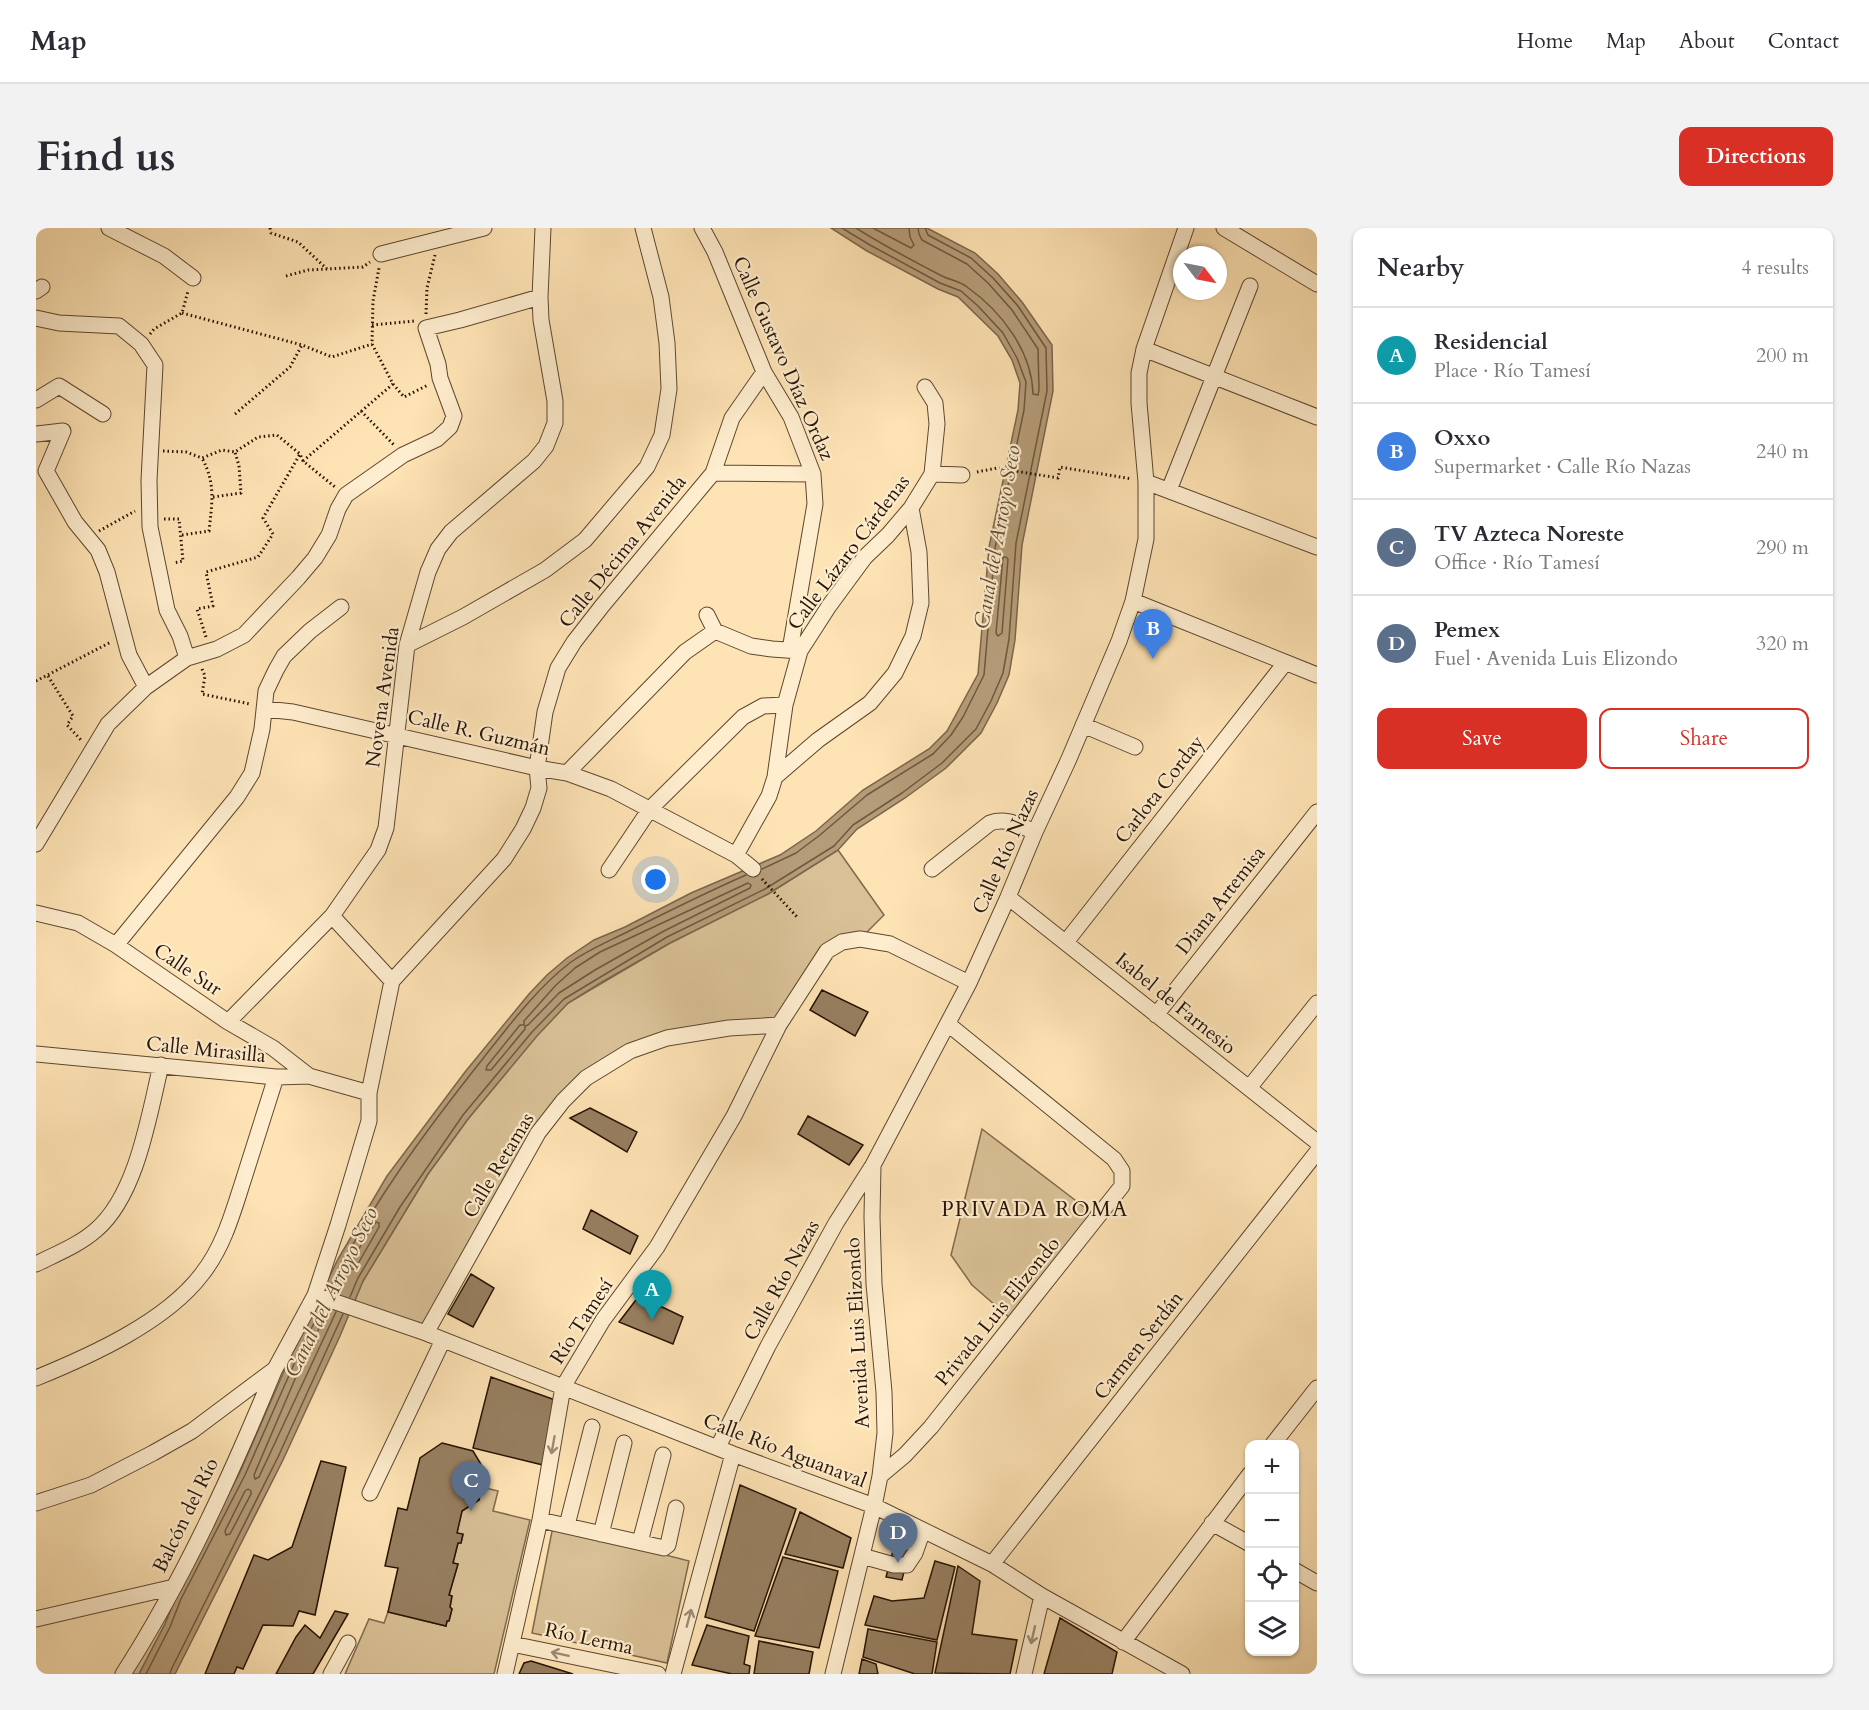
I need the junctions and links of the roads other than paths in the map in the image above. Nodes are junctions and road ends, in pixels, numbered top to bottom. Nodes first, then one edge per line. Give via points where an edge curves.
1 (110, 228) edge
2 (484, 228) edge
3 (543, 228) edge
4 (643, 228) edge
5 (702, 228) edge
6 (1186, 228) edge
7 (1224, 228) edge
8 (381, 254) road end
9 (194, 278) road end
10 (1317, 284) edge
11 (1250, 286) dead end
12 (540, 297) junction
13 (36, 318) edge
14 (1144, 349) junction
15 (764, 372) junction
16 (1215, 376) junction
17 (925, 387) dead end
18 (36, 400) edge
19 (103, 414) dead end
20 (1317, 417) edge
21 (36, 434) edge
22 (713, 473) junction
23 (813, 474) junction
24 (932, 474) junction
25 (962, 475) road end
26 (1146, 482) junction
27 (1169, 490) junction
28 (911, 508) junction
29 (1317, 547) edge
30 (1133, 601) junction
31 (341, 607) dead end
32 (707, 615) dead end
33 (715, 632) junction
34 (407, 645) junction
35 (795, 651) junction
36 (197, 654) junction
37 (1285, 663) junction
38 (1317, 675) edge
39 (146, 687) junction
40 (785, 705) junction
41 (265, 709) junction
42 (1083, 725) junction
43 (398, 735) junction
44 (1135, 747) dead end
45 (537, 768) junction
46 (567, 773) junction
47 (775, 777) junction
48 (650, 809) junction
49 (1317, 812) edge
50 (1035, 832) junction
51 (38, 835) edge
52 (736, 855) junction
53 (753, 869) road end
54 (932, 869) dead end
55 (609, 870) dead end
56 (1008, 897) junction
57 (36, 913) edge
58 (332, 916) junction
59 (1066, 942) junction
60 (116, 945) junction
61 (392, 981) junction
62 (969, 983) junction
63 (1317, 1004) edge
64 (1156, 1015) junction
65 (228, 1022) junction
66 (948, 1024) junction
67 (779, 1025) junction
68 (37, 1058) edge
69 (161, 1065) junction
70 (309, 1076) junction
71 (276, 1077) junction
72 (1249, 1088) junction
73 (369, 1093) junction
74 (1317, 1142) edge
75 (1317, 1152) edge
76 (873, 1165) junction
77 (36, 1264) edge
78 (318, 1297) junction
79 (426, 1333) junction
80 (443, 1340) junction
81 (275, 1369) junction
82 (36, 1378) edge
83 (563, 1387) junction
84 (1317, 1388) edge
85 (592, 1427) dead end
86 (1276, 1440) edge
87 (624, 1443) dead end
88 (718, 1446) junction
89 (733, 1454) junction
90 (663, 1455) dead end
91 (880, 1476) junction
92 (1245, 1480) edge
93 (370, 1493) dead end
94 (36, 1503) edge
95 (874, 1506) junction
96 (676, 1508) dead end
97 (540, 1520) junction
98 (1212, 1522) junction
99 (567, 1525) junction
100 (923, 1530) junction
101 (601, 1534) junction
102 (1245, 1541) edge
103 (640, 1542) junction
104 (862, 1556) junction
105 (992, 1564) junction
106 (1299, 1573) edge
107 (1317, 1583) edge
108 (174, 1587) junction
109 (1042, 1596) junction
110 (36, 1619) edge
111 (1123, 1642) junction
112 (348, 1643) dead end
113 (512, 1644) junction
114 (123, 1674) edge
115 (331, 1674) edge
116 (505, 1674) edge
117 (658, 1674) edge
118 (673, 1674) edge
119 (832, 1674) edge
120 (1024, 1674) edge
121 (1182, 1674) edge

1 - 9 street via 164,256
2 - 8 street
3 - 12 street, Novena Avenida
4 - 34 street via 668,344 669,389 662,435 647,466 585,540 545,570
5 - 15 street, Calle Gustavo Díaz Ordaz
6 - 14 street, Calle Río Nazas
7 - 10 street
11 - 16 street
12 - 34 street, Novena Avenida via 555,423 546,446 534,461 451,532 438,549
12 - 36 street via 460,320 426,324 454,416 450,427 346,495 329,535 298,578 244,635
13 - 36 street via 119,326 141,344 155,365 150,520 167,610 180,636
14 - 16 street
14 - 26 street, Calle Río Nazas via 1138,403
15 - 22 street, Calle Décima Avenida via 732,418
15 - 23 street, Calle Gustavo Díaz Ordaz via 791,417
16 - 20 street
16 - 27 street
17 - 24 street via 934,403 937,424
18 - 19 street via 59,386
21 - 39 street via 63,431 46,471 75,522 98,550 129,655
22 - 23 street
22 - 45 street, Calle Décima Avenida via 563,659 546,712
23 - 35 street, Calle Gustavo Díaz Ordaz via 815,504
24 - 25 street, Calle Lázaro Cárdenas
24 - 28 street, Calle Lázaro Cárdenas
26 - 27 street
26 - 30 street, Calle Río Nazas via 1146,539
27 - 29 street
28 - 35 street, Calle Lázaro Cárdenas via 865,557
28 - 47 street via 919,552 921,603 913,636 895,673 870,703
30 - 37 street
30 - 42 street, Calle Río Nazas
31 - 41 street via 284,656 266,691
32 - 33 street
33 - 35 street via 751,646
33 - 46 street via 685,652
34 - 43 street, Novena Avenida
35 - 40 street, Calle Lázaro Cárdenas
36 - 39 street
37 - 38 street
37 - 59 street, Carlota Corday
39 - 51 street via 108,724
40 - 47 street, Calle Lázaro Cárdenas
40 - 48 street via 763,706 743,717
41 - 43 street, Calle R. Guzmán
41 - 60 street via 252,773 237,797
42 - 44 street
42 - 50 street, Calle Río Nazas
43 - 45 street, Calle R. Guzmán
43 - 58 street, Novena Avenida via 386,828 378,850
45 - 46 street, Calle R. Guzmán
45 - 61 street, Calle Décima Avenida via 539,788 533,808 504,860
46 - 48 street, Calle R. Guzmán
47 - 52 street, Calle Lázaro Cárdenas via 769,796
48 - 52 street, Calle R. Guzmán
48 - 55 street
49 - 64 street, Diana Artemisa
50 - 54 street via 1006,820 990,823
50 - 56 street, Calle Río Nazas
52 - 53 street, Calle R. Guzmán
56 - 59 street, Isabel de Farnesio
56 - 62 street, Calle Río Nazas
57 - 60 street, Calle Sur via 78,923
58 - 61 street
58 - 65 street, Novena Avenida
59 - 64 street, Isabel de Farnesio
60 - 65 street, Calle Sur
61 - 73 street, Balcón del Río
62 - 66 street, Calle Río Nazas
62 - 67 street, Río Tamesí via 890,944 860,939 842,942 827,951
63 - 72 street
64 - 72 street, Isabel de Farnesio
65 - 70 street, Calle Sur via 273,1048
66 - 76 street, Calle Río Nazas
66 - 91 street, Privada Luis Elizondo via 1114,1159 1122,1171 1122,1186 931,1427
67 - 79 street, Calle Retamas via 667,1038 630,1050 586,1078 538,1133
67 - 83 street, Río Tamesí via 734,1116 657,1246 603,1320
68 - 69 street, Calle Mirasilla
69 - 71 street, Calle Mirasilla
69 - 77 street via 140,1149 116,1208 96,1230
70 - 71 street, Calle Mirasilla
70 - 73 street, Calle Mirasilla
71 - 82 street via 226,1232 202,1275 144,1325
72 - 74 street, Isabel de Farnesio
73 - 78 street, Balcón del Río via 369,1121
75 - 105 street, Carmen Serdán
76 - 88 street, Calle Río Nazas via 768,1346
76 - 91 street, Avenida Luis Elizondo via 874,1284 885,1433
78 - 79 street, Calle Río Aguanaval
78 - 81 street, Balcón del Río
79 - 80 street, Calle Río Aguanaval
80 - 83 street, Calle Río Aguanaval
80 - 93 street
81 - 94 street via 192,1431 153,1453 91,1485
81 - 108 street, Balcón del Río
83 - 88 street, Calle Río Aguanaval
83 -> 97 street, Río Tamesí
84 - 86 street
85 - 99 street
87 - 101 street
88 - 89 street, Calle Río Aguanaval
89 - 95 street, Calle Río Aguanaval
118 -> 89 street
90 - 103 street
91 - 95 street, Avenida Luis Elizondo
92 - 98 street
95 - 100 street, Calle Río Aguanaval
95 - 104 street, Avenida Luis Elizondo
96 - 103 street via 666,1547
97 - 99 street
97 - 113 street, Río Tamesí
98 - 102 street
98 - 111 street
99 - 101 street
100 - 104 street via 907,1565
100 - 105 street, Calle Río Aguanaval
101 - 103 street
104 - 119 street, Avenida Luis Elizondo
105 - 109 street, Calle Río Aguanaval
106 - 107 street
108 - 110 street
108 - 114 street, Balcón del Río
109 - 111 street, Calle Río Aguanaval
109 -> 120 street
111 - 121 street, Calle Río Aguanaval
112 - 115 street
113 - 116 street, Río Tamesí
117 -> 113 street, Río Lerma

